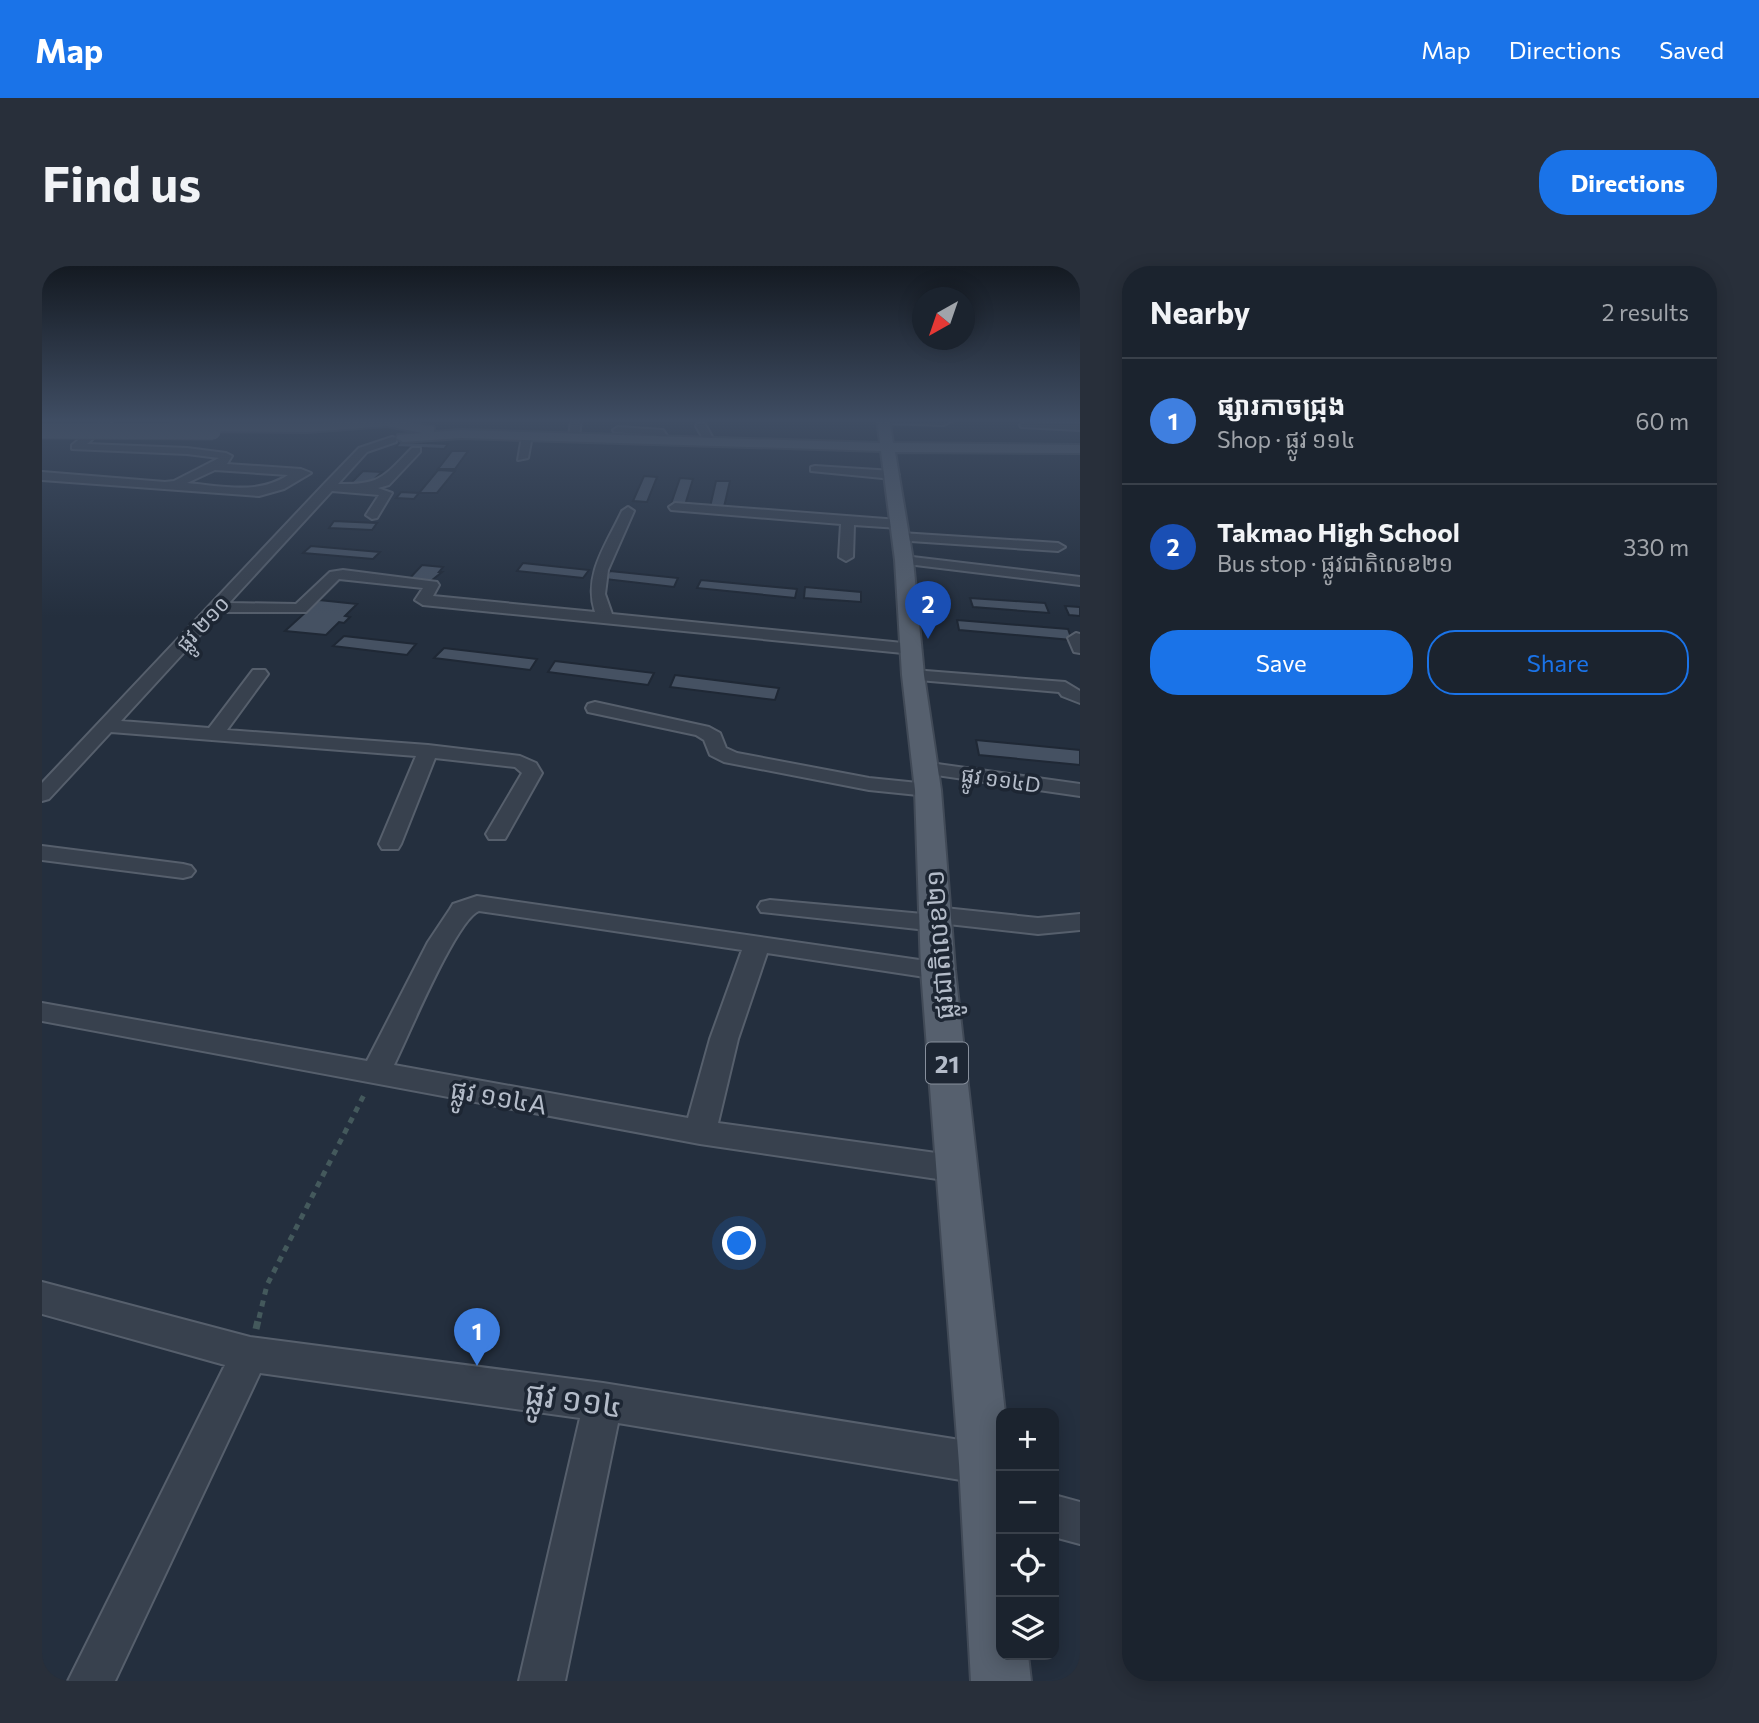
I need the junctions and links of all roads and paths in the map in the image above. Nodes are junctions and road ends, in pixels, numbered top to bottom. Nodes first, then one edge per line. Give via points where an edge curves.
1 (171, 485) edge
2 (281, 485) edge
3 (373, 485) edge
4 (893, 485) edge
5 (328, 487) joint
6 (362, 488) junction
7 (675, 507) dead end
8 (628, 511) dead end
9 (372, 515) dead end
10 (848, 520) junction
11 (1058, 547) dead end
12 (903, 552) junction
13 (846, 557) dead end
14 (1080, 581) edge
15 (1080, 588) edge
16 (1080, 594) edge
17 (217, 607) junction
18 (605, 618) junction
19 (913, 662) junction
20 (259, 674) dead end
21 (1072, 683) edge
22 (1080, 698) edge
23 (595, 708) dead end
24 (107, 726) junction
25 (214, 734) junction
26 (428, 751) junction
27 (925, 779) junction
28 (1080, 790) edge
29 (42, 795) edge
30 (497, 834) dead end
31 (390, 844) dead end
32 (42, 853) edge
33 (183, 871) dead end
34 (770, 907) dead end
35 (936, 919) junction
36 (1080, 922) edge
37 (758, 944) junction
38 (938, 970) junction
39 (42, 1012) edge
40 (375, 1074) junction
41 (700, 1132) junction
42 (958, 1168) junction
43 (42, 1298) edge
44 (250, 1354) junction
45 (603, 1402) junction
46 (990, 1489) edge
47 (1059, 1517) edge
48 (1080, 1523) edge
49 (90, 1681) edge
50 (542, 1681) edge
51 (1001, 1681) edge

1 - 2 street via 259,492
3 - 6 street
4 - 12 main road, ផ្លូវជាតិលេខ២១ / 21
5 - 6 street
5 - 17 street, ផ្លូវ ២១០
6 - 9 street via 386,493
7 - 10 street
8 - 18 street via 601,570 597,594
10 - 12 street
10 - 13 street
11 - 12 street
12 - 14 street
12 - 15 street
12 - 16 street
12 - 19 main road, ផ្លូវជាតិលេខ២១ / 21
17 - 18 street via 300,609 343,574 432,585 423,600
17 - 24 street, ផ្លូវ ២១០
18 - 19 street
19 - 21 street
19 - 27 main road, ផ្លូវជាតិលេខ២១ / 21
20 - 25 street
21 - 22 street via 1068,692
23 - 27 street via 702,731 713,737 717,751 731,758 869,784
24 - 25 street
24 - 29 street, ផ្លូវ ២១០
25 - 26 street
26 - 30 street via 520,762 529,767 532,774
26 - 31 street
27 - 28 street, ផ្លូវ ១១៤D
27 - 35 main road, ផ្លូវជាតិលេខ២១ / 21
32 - 33 street
34 - 35 street
35 - 36 street via 1038,926
35 - 38 main road, ផ្លូវជាតិលេខ២១ / 21
37 - 38 street
37 - 40 street via 468,905 442,942
37 - 41 street via 724,1039
38 - 42 main road, ផ្លូវជាតិលេខ២១ / 21
39 - 40 street, ផ្លូវ ១១៤A
40 - 41 street, ផ្លូវ ១១៤A
40 - 44 path via 267,1285
41 - 42 street, ផ្លូវ ១១៤A
42 - 46 main road, ផ្លូវជាតិលេខ២១ / 21
43 - 44 street, ផ្លូវ ១១៤
44 - 45 street, ផ្លូវ ១១៤
44 - 49 street
45 - 46 street, ផ្លូវ ១១៤
45 - 50 street
46 - 51 main road, ផ្លូវជាតិលេខ២១ / 21
47 - 48 street

